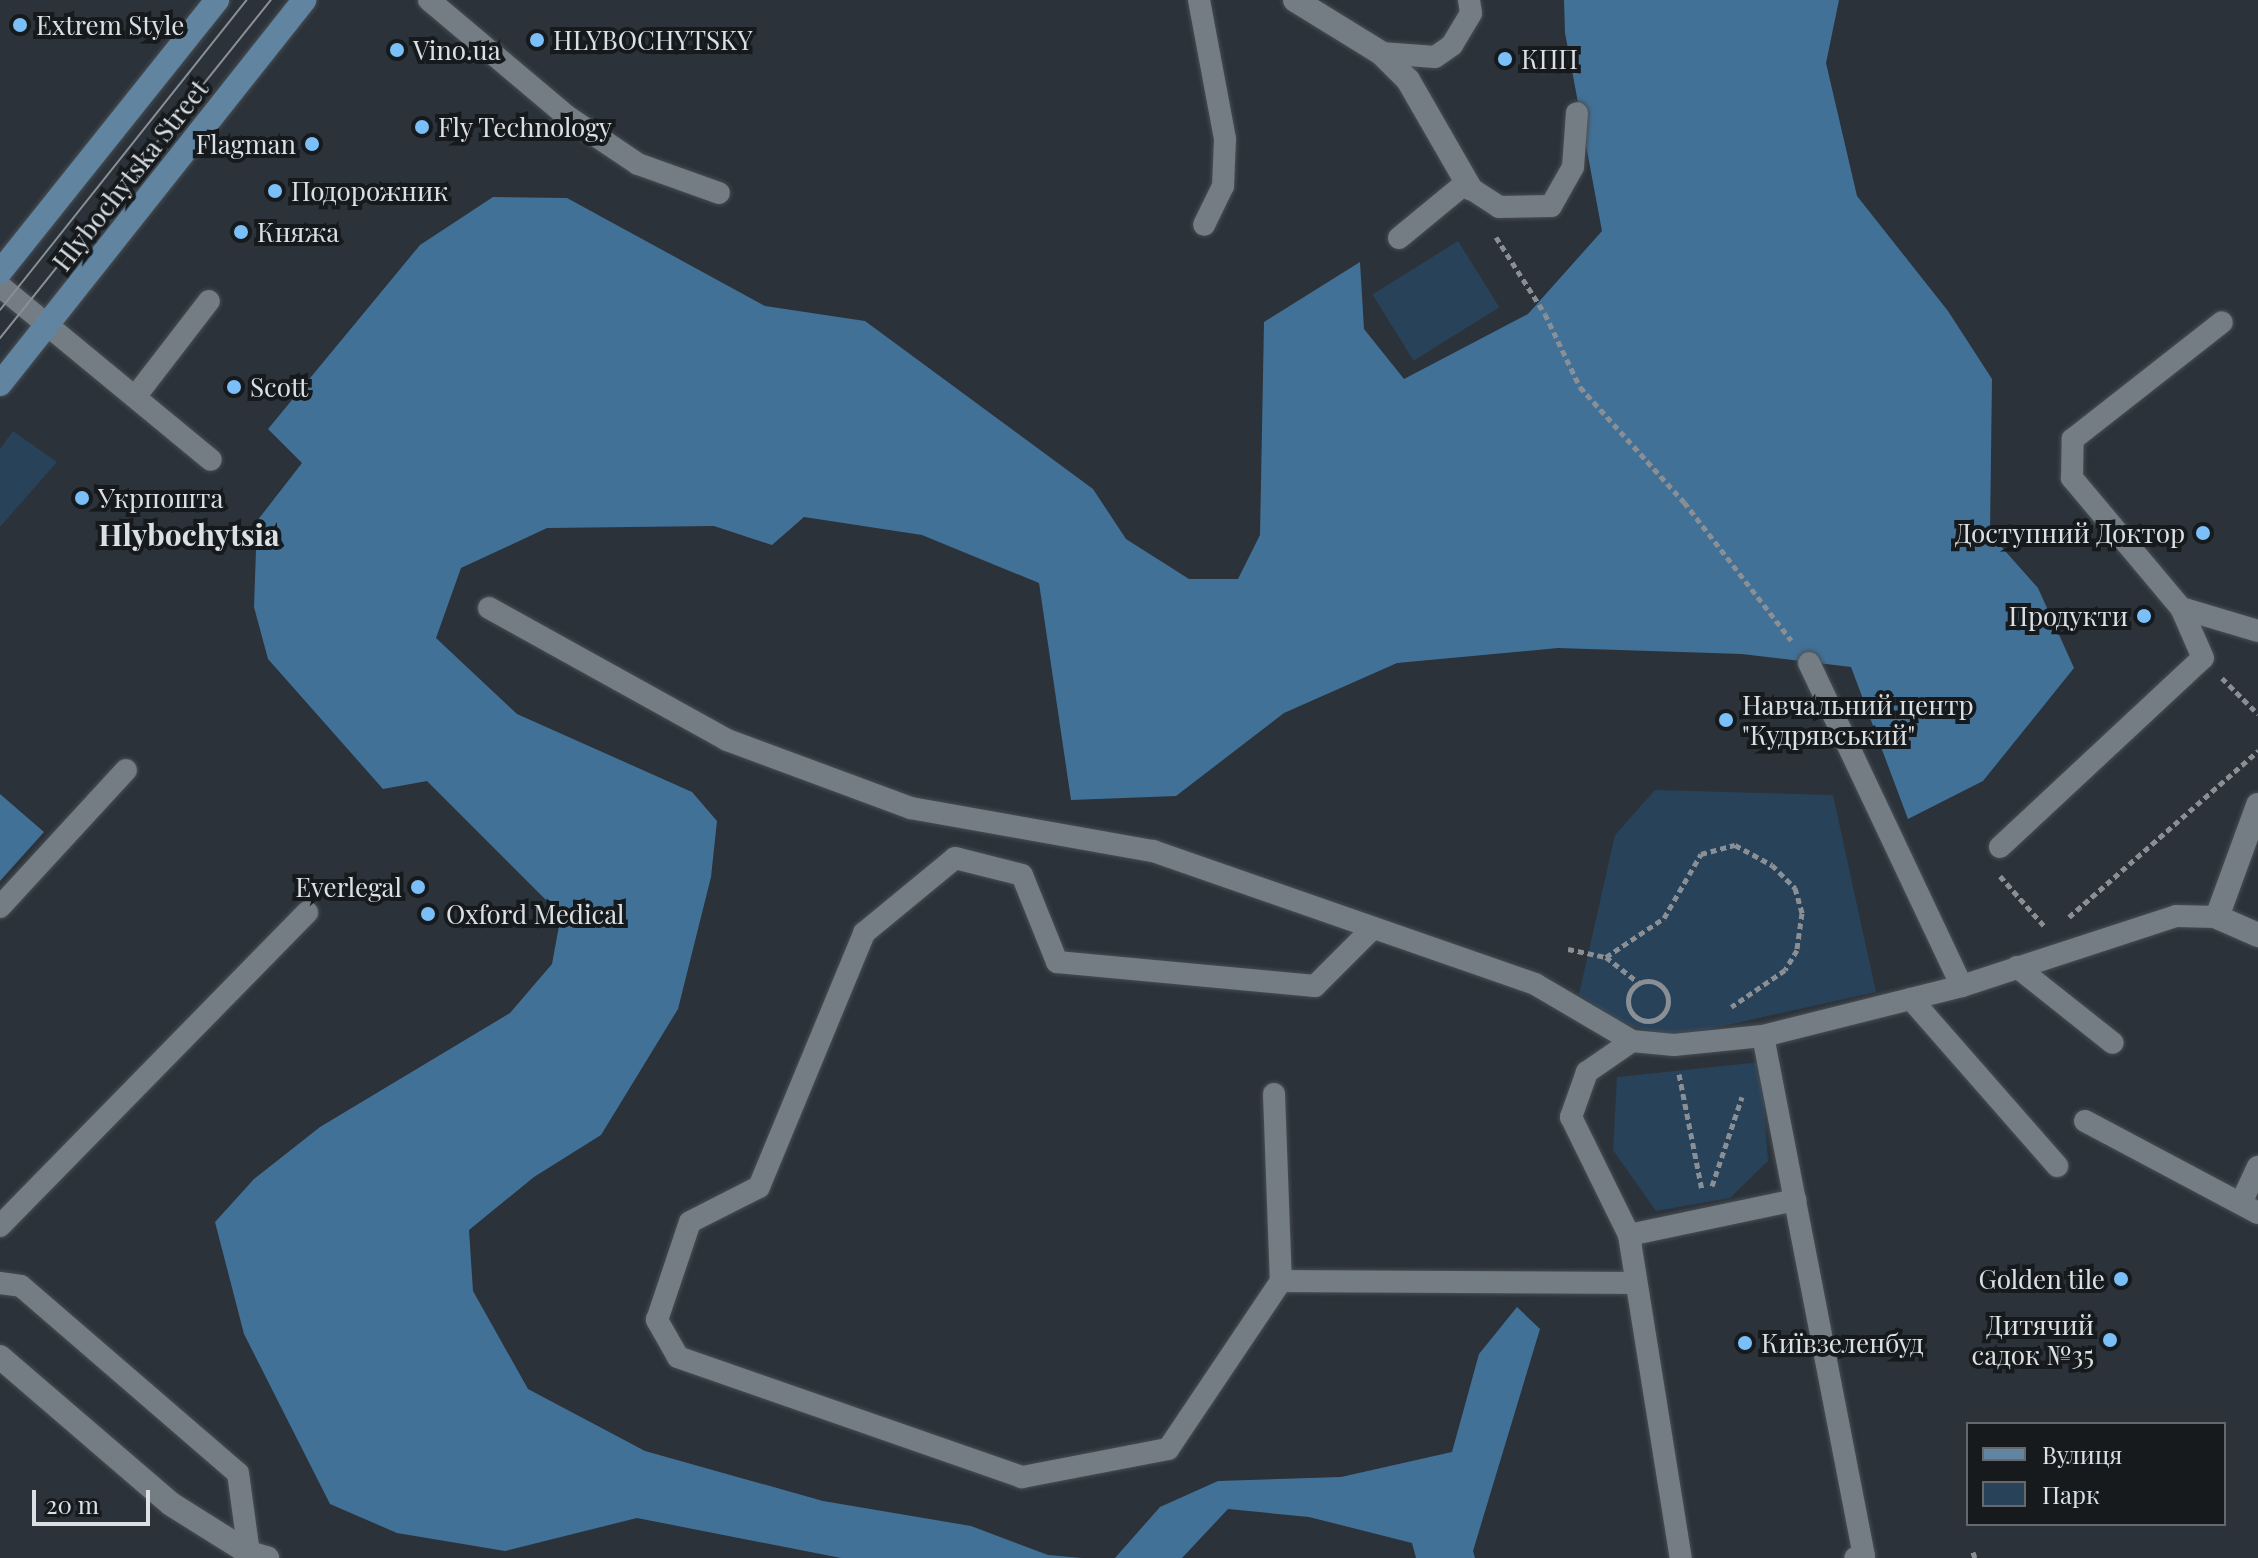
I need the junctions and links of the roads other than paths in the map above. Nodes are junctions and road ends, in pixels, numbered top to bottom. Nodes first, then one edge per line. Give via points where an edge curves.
1 (217, 0) edge
2 (304, 0) edge
3 (429, 0) edge
4 (1199, 0) edge
5 (1295, 0) edge
6 (1469, 0) edge
7 (1381, 53) junction
8 (1577, 113) dead end
9 (1468, 185) junction
10 (719, 193) dead end
11 (1204, 225) dead end
12 (1399, 238) dead end
13 (0, 272) edge
14 (0, 286) edge
15 (209, 301) dead end
16 (2222, 322) dead end
17 (47, 325) junction
18 (0, 384) edge
19 (135, 397) junction
20 (211, 460) dead end
21 (489, 608) dead end
22 (2181, 608) junction
23 (2258, 631) edge
24 (1809, 663) road end
25 (126, 770) dead end
26 (2258, 805) edge
27 (2000, 847) dead end
28 (0, 907) edge
29 (307, 912) dead end
30 (2217, 917) junction
31 (1373, 928) junction
32 (2258, 935) edge
33 (2017, 967) junction
34 (1962, 986) junction
35 (1911, 999) junction
36 (1763, 1036) junction
37 (1632, 1041) junction
38 (2113, 1043) dead end
39 (1274, 1094) dead end
40 (2085, 1121) dead end
41 (2057, 1166) dead end
42 (2258, 1167) edge
43 (1795, 1200) junction
44 (2249, 1208) edge
45 (0, 1226) edge
46 (1629, 1235) junction
47 (1281, 1281) junction
48 (0, 1283) edge
49 (1634, 1283) junction
50 (0, 1357) edge
51 (258, 1556) edge
52 (1681, 1558) edge
53 (1855, 1558) edge

1 - 13 main road, Hlybochytska Street
2 - 17 main road, Hlybochytska Street
3 - 10 lane via 638,164
4 - 11 lane via 1225,139 1223,186
5 - 7 street
6 - 7 lane via 1471,13 1452,45 1435,57
7 - 9 street via 1408,80
8 - 9 lane via 1573,167 1551,206 1499,207
9 - 12 lane
14 - 17 lane
15 - 19 lane
16 - 22 lane via 2073,439 2072,478
17 - 18 main road, Hlybochytska Street
17 - 19 lane
19 - 20 lane
21 - 31 lane via 727,740 911,808 1153,851
22 - 23 lane
22 - 27 lane via 2203,658
24 - 34 lane
25 - 28 lane
26 - 30 street
29 - 45 lane
30 - 32 street
30 - 33 lane via 2176,916
31 - 37 lane via 1535,984
31 - 47 lane via 1315,986 1057,962 1022,875 955,858 864,933 759,1187 690,1222 657,1320 678,1357 1022,1477 1168,1449
33 - 34 lane
33 - 38 lane
34 - 35 lane
35 - 36 lane
35 - 41 lane
36 - 37 lane via 1674,1045
36 - 43 lane
37 - 46 lane via 1587,1072 1571,1117
39 - 47 lane
40 - 44 lane
42 - 44 lane
43 - 46 lane
43 - 53 lane via 1864,1556
46 - 49 lane
47 - 49 lane
48 - 51 lane via 21,1286 238,1473
49 - 52 lane
50 - 51 street via 171,1504

